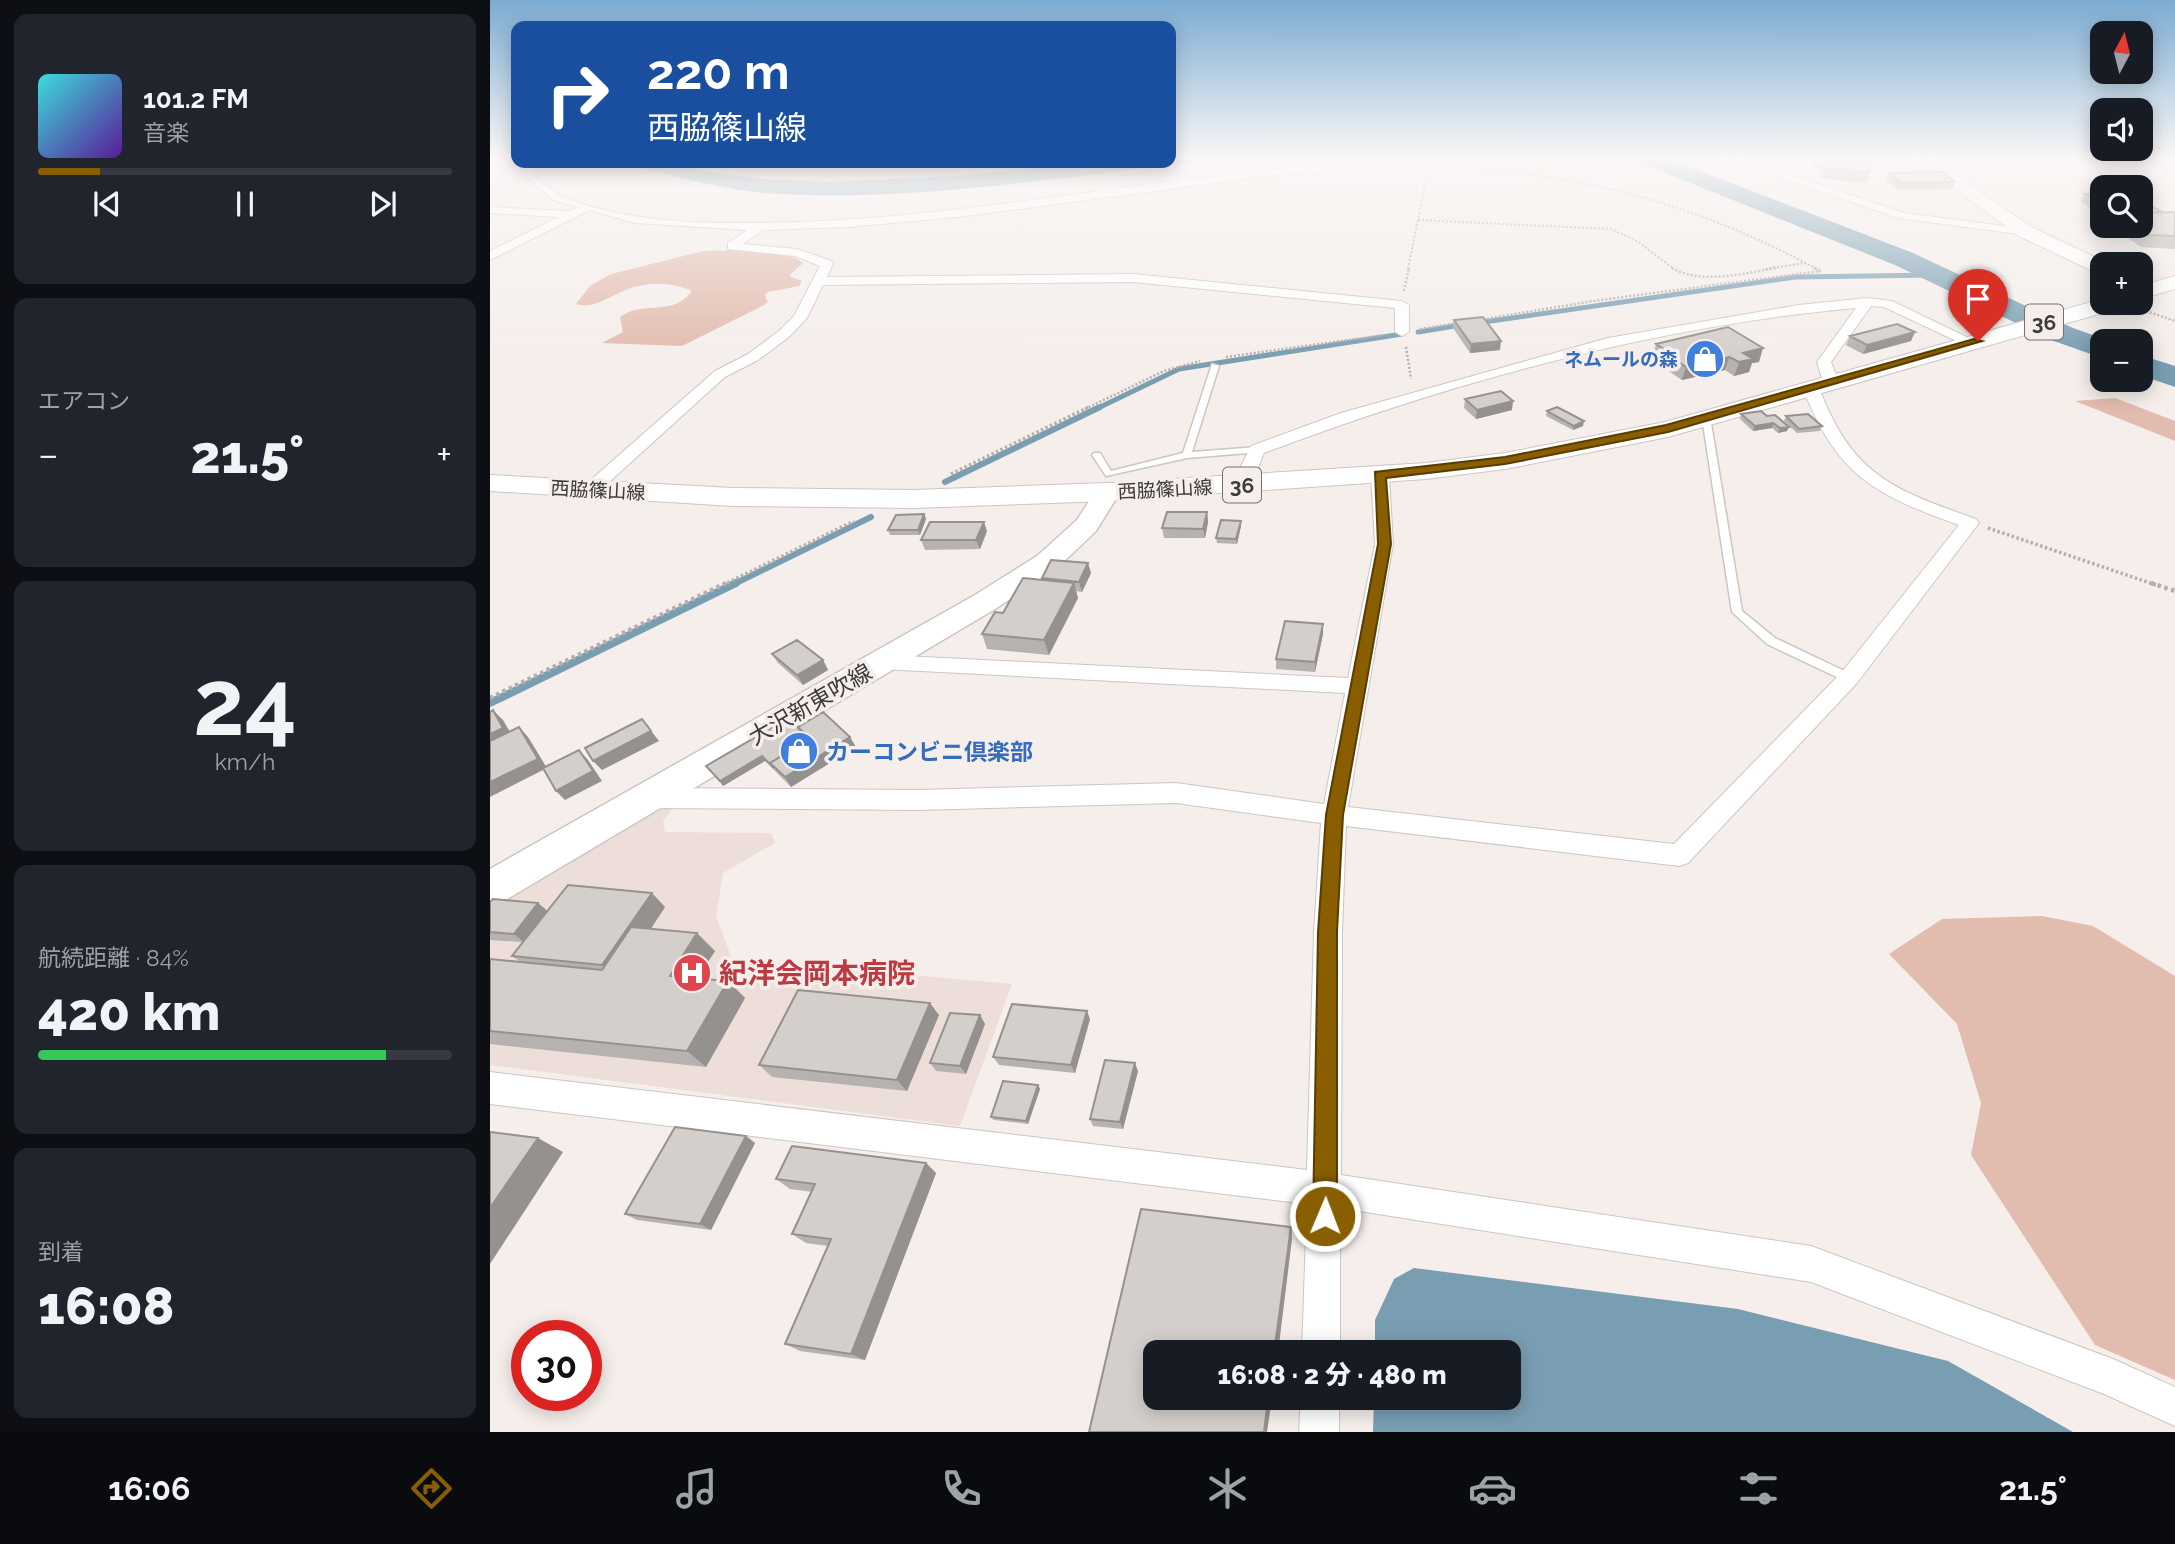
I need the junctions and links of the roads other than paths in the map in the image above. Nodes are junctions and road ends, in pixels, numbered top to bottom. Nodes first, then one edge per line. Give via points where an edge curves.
1 (551, 225) edge
2 (737, 225) edge
3 (789, 225) edge
4 (1970, 225) edge
5 (2016, 225) edge
6 (760, 226) junction
7 (2026, 232) junction
8 (490, 256) edge
9 (2090, 262) edge
10 (818, 281) junction
11 (2175, 282) edge
12 (2153, 286) edge
13 (1867, 302) junction
14 (2090, 309) edge
15 (1402, 332) road end
16 (1975, 342) junction
17 (1216, 362) road end
18 (1821, 385) junction
19 (1412, 396) joint
20 (1706, 417) junction
21 (1257, 450) junction
22 (1187, 454) junction
23 (1097, 455) dead end
24 (1380, 475) junction
25 (490, 483) edge
26 (1252, 484) junction
27 (591, 489) junction
28 (1107, 492) junction
29 (881, 662) junction
30 (1849, 678) junction
31 (1358, 686) junction
32 (647, 798) junction
33 (1334, 815) junction
34 (490, 889) edge
35 (490, 1088) edge
36 (1325, 1189) junction
37 (1321, 1340) edge
38 (2175, 1407) edge
39 (1320, 1410) edge
40 (1319, 1432) edge

1 - 8 street
2 - 6 street
3 - 6 street
4 - 7 street
5 - 7 main road
6 - 10 street via 732,246 819,259 827,264
7 - 9 main road
10 - 15 street via 1133,278 1402,305
10 - 27 street via 800,318 783,334 720,374
11 - 12 main road
13 - 16 street via 1887,304
13 - 18 street via 1824,362
13 - 19 street via 1608,342
14 - 16 main road, 西脇篠山線 / 36
16 - 18 main road, 西脇篠山線 / 36
17 - 22 lane
18 - 20 main road, 西脇篠山線 / 36
18 - 30 street via 1820,419 1838,448 1868,476 1902,498 1970,523
19 - 21 street
20 - 24 main road, 西脇篠山線 / 36 via 1531,456
20 - 30 lane via 1737,612 1771,641
21 - 22 lane
21 - 26 street via 1250,468
22 - 23 lane via 1109,474
24 - 26 main road, 西脇篠山線 / 36
24 - 31 street via 1384,544
25 - 27 main road, 西脇篠山線 / 36
26 - 28 main road, 西脇篠山線 / 36
27 - 28 main road, 西脇篠山線 / 36 via 733,497 915,499
28 - 29 main road, 大沢新東吹線 via 1087,525 1047,562
29 - 31 street
29 - 32 main road, 大沢新東吹線
30 - 33 street via 1679,855
31 - 33 street
32 - 33 street via 918,800 1176,793
32 - 34 main road, 大沢新東吹線
33 - 36 street via 1327,946
35 - 36 street
36 - 37 street
36 - 38 street via 1811,1264 2113,1378
39 - 40 street

